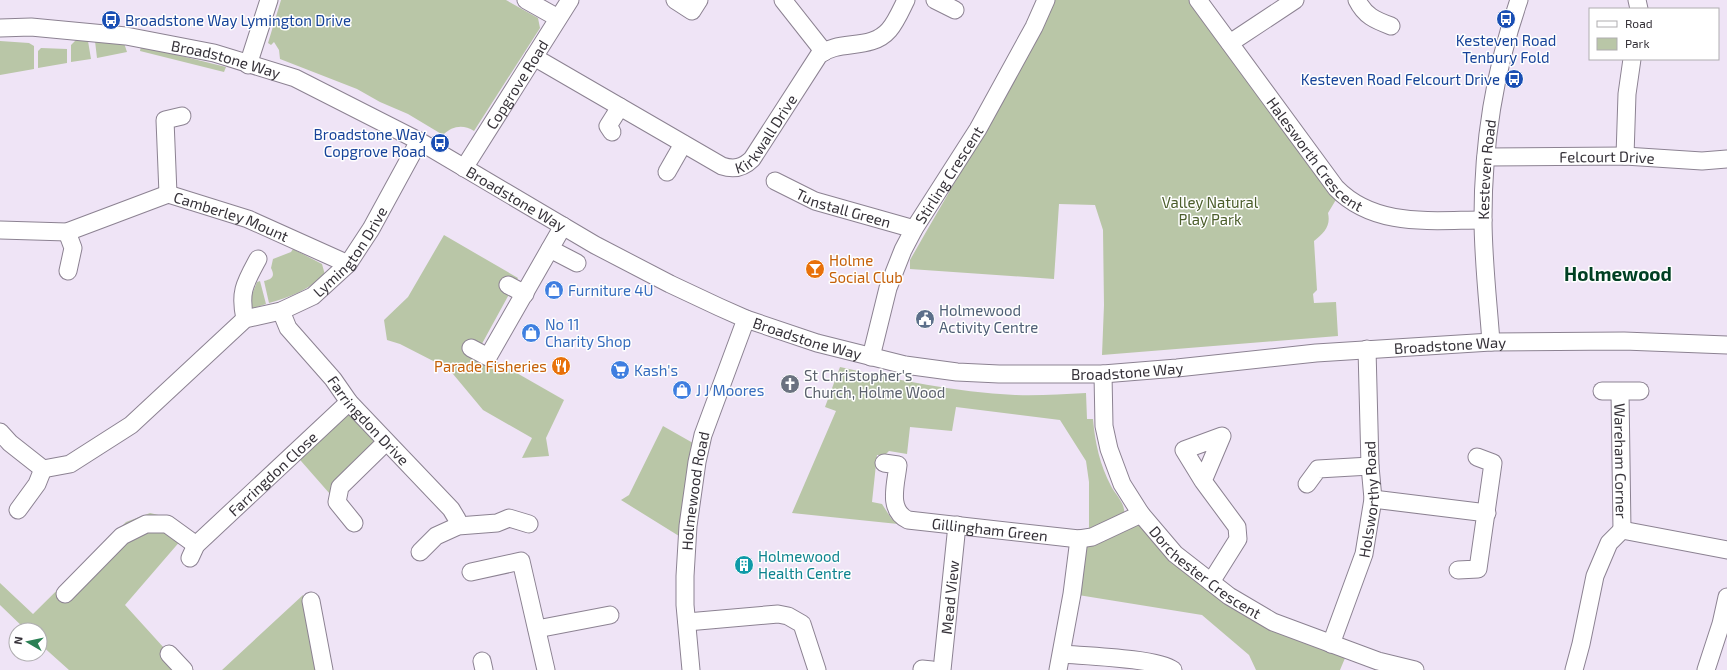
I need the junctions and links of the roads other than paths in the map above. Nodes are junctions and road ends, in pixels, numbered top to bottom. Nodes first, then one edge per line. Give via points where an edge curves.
1 (269, 0) edge
2 (526, 0) edge
3 (570, 0) edge
4 (675, 0) edge
5 (699, 0) edge
6 (783, 0) edge
7 (906, 0) edge
8 (935, 0) edge
9 (1046, 0) edge
10 (1198, 0) edge
11 (1295, 0) edge
12 (1357, 0) edge
13 (1519, 0) edge
14 (955, 10) dead end
15 (558, 18) junction
16 (1391, 26) dead end
17 (0, 28) edge
18 (1230, 43) junction
19 (824, 52) junction
20 (534, 57) junction
21 (1632, 60) edge
22 (248, 65) junction
23 (620, 107) junction
24 (182, 116) dead end
25 (612, 132) dead end
26 (419, 141) junction
27 (684, 144) junction
28 (1625, 156) junction
29 (1486, 157) junction
30 (1727, 160) edge
31 (464, 168) junction
32 (667, 172) dead end
33 (775, 181) dead end
34 (168, 194) junction
35 (1483, 220) junction
36 (564, 226) junction
37 (914, 228) junction
38 (0, 230) edge
39 (67, 232) junction
40 (550, 250) junction
41 (258, 259) dead end
42 (577, 263) dead end
43 (348, 264) junction
44 (68, 271) dead end
45 (508, 285) dead end
46 (525, 294) junction
47 (281, 311) junction
48 (245, 319) junction
49 (746, 319) junction
50 (1491, 342) junction
51 (1727, 345) edge
52 (471, 348) dead end
53 (1367, 349) junction
54 (871, 357) junction
55 (1103, 374) junction
56 (1602, 391) dead end
57 (1640, 391) dead end
58 (1620, 392) junction
59 (349, 402) junction
60 (0, 432) edge
61 (386, 442) junction
62 (1476, 457) dead end
63 (884, 463) dead end
64 (1370, 466) junction
65 (43, 469) junction
66 (1203, 481) dead end
67 (1307, 484) dead end
68 (1373, 498) junction
69 (18, 510) dead end
70 (1487, 513) junction
71 (1141, 514) junction
72 (354, 523) dead end
73 (529, 524) dead end
74 (957, 525) junction
75 (458, 526) junction
76 (1622, 530) junction
77 (1079, 539) junction
78 (1727, 550) edge
79 (420, 552) dead end
80 (1458, 570) dead end
81 (471, 572) dead end
82 (1211, 582) junction
83 (65, 594) dead end
84 (1727, 598) edge
85 (311, 601) dead end
86 (610, 615) dead end
87 (687, 622) junction
88 (1724, 625) edge
89 (537, 629) junction
90 (1331, 644) junction
91 (169, 654) dead end
92 (1060, 662) edge
93 (1132, 665) edge
94 (1377, 666) edge
95 (184, 670) edge
96 (324, 670) edge
97 (546, 670) edge
98 (691, 670) edge
99 (817, 670) edge
100 (942, 670) edge
101 (1173, 670) edge
102 (1416, 670) edge
103 (1574, 670) edge
104 (1706, 670) edge

1 - 22 street
2 - 15 street
3 - 15 street, Copgrove Road
4 - 5 street via 692,11
6 - 19 street
7 - 19 street via 890,30 883,36 871,42
8 - 14 street
9 - 37 street, Stirling Crescent via 978,129
10 - 18 street, Halesworth Crescent
11 - 18 street
12 - 16 street via 1361,9 1370,17
13 - 29 street, Kesteven Road via 1494,95
15 - 20 street, Copgrove Road
17 - 22 street, Broadstone Way via 31,27 126,36 214,53
18 - 35 street, Halesworth Crescent via 1336,188 1352,202 1370,211 1398,219
19 - 27 street, Kirkwall Drive via 816,60 748,163 738,168 727,168
20 - 23 street, Kirkwall Drive
20 - 31 street, Copgrove Road
21 - 28 street via 1627,94
22 - 26 street, Broadstone Way via 295,78
23 - 25 street via 608,126
23 - 27 street, Kirkwall Drive
24 - 34 street via 165,120
26 - 31 street, Broadstone Way
26 - 43 street, Lymington Drive via 371,229
27 - 32 street
28 - 29 street, Felcourt Drive
28 - 30 street, Felcourt Drive
29 - 35 street, Kesteven Road
31 - 36 street, Broadstone Way
33 - 37 street, Tunstall Green via 815,201
34 - 39 street, Camberley Mount
34 - 43 street, Camberley Mount via 248,219
35 - 50 street, Kesteven Road
36 - 40 street
36 - 49 street, Broadstone Way via 650,274
37 - 54 street, Stirling Crescent via 893,271
38 - 39 street, Camberley Mount
39 - 44 street via 72,248
40 - 42 street
40 - 46 street
41 - 48 street via 245,283 241,303
43 - 47 street, Lymington Drive via 313,296
45 - 46 street
46 - 52 street via 488,357
47 - 48 street, Lymington Drive
47 - 59 street, Farringdon Drive via 288,328 333,379
48 - 65 street via 131,424 70,464
49 - 54 street, Broadstone Way via 817,343
49 - 87 street, Holmewood Road via 703,435 697,462 688,526 685,576
50 - 51 street, Broadstone Way via 1624,341
50 - 53 street, Broadstone Way
53 - 55 street, Broadstone Way
53 - 64 street, Holsworthy Road
54 - 55 street, Broadstone Way via 905,365 957,372
55 - 71 street, Dorchester Crescent via 1104,426 1109,449 1122,484
56 - 58 street, Wareham Corner
57 - 58 street, Wareham Corner
58 - 76 street, Wareham Corner
59 - 61 street, Farringdon Drive
59 - 83 street, Farringdon Close via 191,545 167,524 146,524 122,536
60 - 65 street via 10,444
61 - 72 street via 340,487 337,502
61 - 75 street, Farringdon Drive via 451,509
62 - 70 street via 1493,463
63 - 74 street, Gillingham Green via 898,465 895,506 900,514 908,520
64 - 67 street via 1318,469
64 - 68 street, Holsworthy Road
65 - 69 street via 37,484
66 - 82 street via 1237,527 1238,539
68 - 70 street
68 - 90 street, Holsworthy Road via 1364,554
70 - 80 street via 1478,569
71 - 77 street, Gillingham Green via 1092,537
71 - 82 street, Dorchester Crescent via 1175,554
73 - 75 street via 509,518 497,522
74 - 77 street, Gillingham Green
74 - 100 street, Mead View
75 - 79 street via 436,536
76 - 78 street
76 - 103 street via 1609,543 1594,576
77 - 92 street
81 - 89 street via 521,561
82 - 90 street, Dorchester Crescent via 1229,596 1273,622
84 - 88 street
85 - 96 street
86 - 89 street
87 - 98 street, Holmewood Road
87 - 99 street via 778,614 788,616 802,624
88 - 104 street
89 - 97 street
90 - 94 street, Dorchester Crescent
91 - 95 street
92 - 93 street
93 - 101 street via 1167,665
94 - 102 street, Dorchester Crescent

